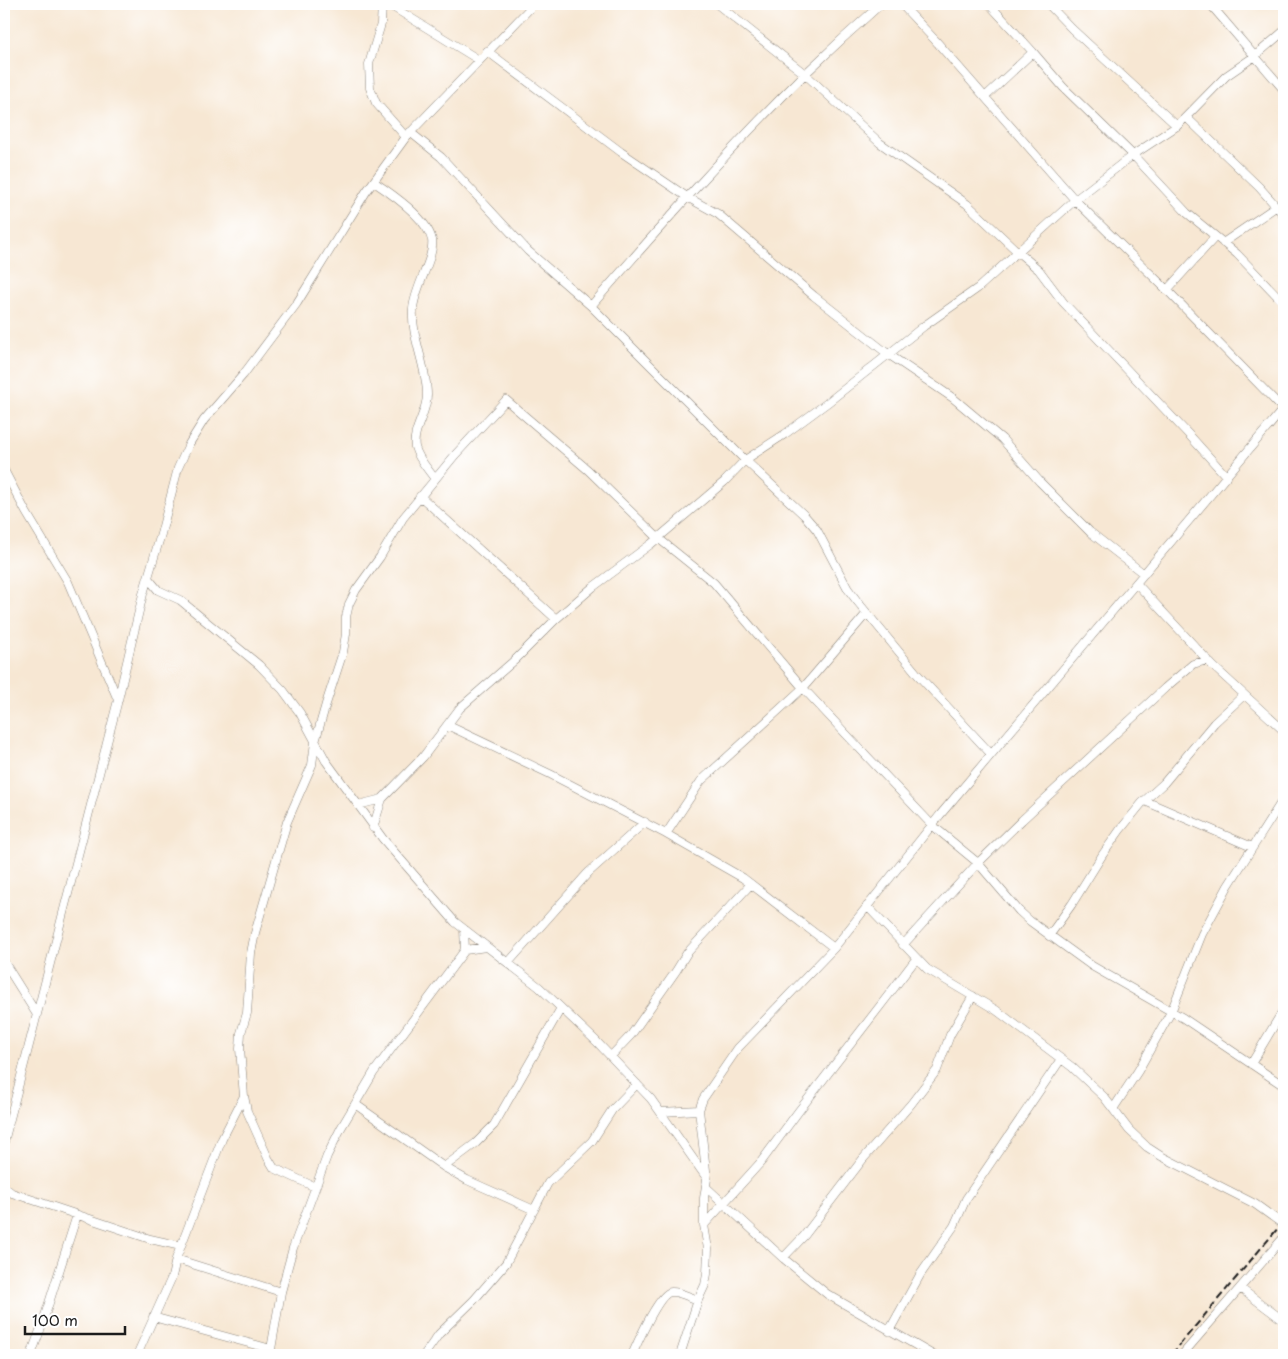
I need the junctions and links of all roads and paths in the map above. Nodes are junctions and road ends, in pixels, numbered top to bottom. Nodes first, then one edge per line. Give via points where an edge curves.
1 (382, 4) edge
2 (388, 4) edge
3 (534, 4) edge
4 (717, 4) edge
5 (880, 4) edge
6 (901, 4) edge
7 (989, 4) edge
8 (1048, 4) edge
9 (1210, 4) edge
10 (1284, 31) edge
11 (487, 51) junction
12 (1034, 52) junction
13 (1255, 56) junction
14 (479, 60) junction
15 (805, 74) junction
16 (1284, 90) edge
17 (985, 97) junction
18 (1186, 117) junction
19 (1177, 126) junction
20 (408, 135) junction
21 (1133, 155) junction
22 (374, 182) junction
23 (687, 198) junction
24 (1075, 200) junction
25 (1277, 206) junction
26 (1284, 214) edge
27 (1215, 237) junction
28 (1223, 243) junction
29 (1018, 252) junction
30 (1167, 290) junction
31 (1284, 304) edge
32 (591, 306) junction
33 (888, 354) junction
34 (1284, 408) edge
35 (745, 460) junction
36 (4, 470) edge
37 (1227, 477) junction
38 (435, 479) junction
39 (420, 496) junction
40 (658, 538) junction
41 (1144, 574) junction
42 (148, 578) junction
43 (1136, 583) junction
44 (158, 590) junction
45 (143, 594) junction
46 (867, 613) junction
47 (556, 619) junction
48 (1197, 647) junction
49 (1208, 660) junction
50 (1193, 664) junction
51 (803, 688) junction
52 (1244, 695) junction
53 (118, 700) junction
54 (447, 725) junction
55 (1284, 731) edge
56 (315, 742) junction
57 (991, 754) junction
58 (1284, 798) edge
59 (382, 799) junction
60 (1145, 801) junction
61 (358, 806) junction
62 (645, 822) junction
63 (932, 825) junction
64 (373, 828) junction
65 (666, 834) junction
66 (1252, 847) junction
67 (978, 863) junction
68 (751, 884) junction
69 (867, 906) junction
70 (464, 929) junction
71 (1049, 936) junction
72 (903, 945) junction
73 (486, 947) junction
74 (834, 948) junction
75 (465, 950) junction
76 (916, 958) junction
77 (4, 962) edge
78 (508, 963) junction
79 (973, 996) junction
80 (561, 1008) junction
81 (1284, 1009) edge
82 (1171, 1012) junction
83 (36, 1013) junction
84 (611, 1056) junction
85 (1061, 1059) junction
86 (1250, 1064) junction
87 (637, 1084) junction
88 (1284, 1086) edge
89 (244, 1096) junction
90 (355, 1104) junction
91 (1113, 1108) junction
92 (699, 1110) junction
93 (661, 1112) junction
94 (4, 1142) edge
95 (444, 1167) junction
96 (707, 1179) junction
97 (4, 1187) edge
98 (315, 1187) junction
99 (706, 1187) junction
100 (8, 1193) edge
101 (724, 1204) junction
102 (534, 1210) junction
103 (77, 1215) junction
104 (704, 1225) junction
105 (1284, 1225) edge
106 (1283, 1242) edge
107 (181, 1246) junction
108 (783, 1258) junction
109 (176, 1259) junction
110 (1240, 1288) junction
111 (281, 1292) junction
112 (698, 1300) junction
113 (153, 1317) junction
114 (1284, 1321) edge
115 (889, 1331) junction
116 (270, 1352) edge
117 (31, 1355) edge
118 (137, 1355) edge
119 (424, 1355) edge
120 (632, 1355) edge
121 (680, 1355) edge
122 (933, 1355) edge
123 (1182, 1355) edge

1 - 20 street via 381,24 369,64 370,88 376,103
2 - 14 street
3 - 11 street
4 - 15 street
5 - 15 street
6 - 17 street
7 - 12 street
8 - 19 street
9 - 13 street
10 - 13 street
11 - 14 street
11 - 23 street
12 - 17 street
12 - 21 street via 1063,87
13 - 16 street
13 - 18 street via 1226,76
14 - 20 street
15 - 23 street
15 - 29 street via 880,143 967,204
17 - 24 street
18 - 19 street
18 - 25 street
19 - 21 street
20 - 22 street
20 - 32 street via 441,158 528,251
21 - 24 street
21 - 27 street via 1187,213
22 - 38 street via 406,204 432,242 413,309 427,397 415,446 418,456
22 - 42 street via 297,303 188,444 178,468
23 - 32 street
23 - 33 street via 734,226 814,296
24 - 29 street
24 - 30 street
25 - 26 street
25 - 28 street
27 - 28 street
27 - 30 street
28 - 31 street
29 - 33 street via 978,288
29 - 37 street via 1039,270 1063,302
30 - 34 street
32 - 35 street
33 - 35 street via 827,403
33 - 41 street via 953,398 1002,439 1090,532
34 - 37 street
35 - 40 street
35 - 46 street via 817,530 848,589
36 - 53 street via 68,582
37 - 41 street
38 - 39 street
38 - 40 street via 506,400 588,470
39 - 47 street
39 - 56 street via 391,535 349,604 343,652
40 - 47 street via 592,587
40 - 51 street via 714,583
41 - 43 street
42 - 44 street
42 - 45 street
43 - 48 street
43 - 57 street
44 - 45 street
44 - 56 street via 180,600 260,665 300,713
45 - 53 street
46 - 51 street
46 - 57 street via 918,675
47 - 54 street via 516,660 471,697
48 - 49 street
48 - 50 street
49 - 50 street
49 - 52 street
50 - 67 street
51 - 63 street
51 - 65 street via 701,781
52 - 55 street
52 - 60 street via 1214,723
53 - 83 street
54 - 59 street via 423,757
54 - 62 street
56 - 61 street
56 - 89 street via 312,765 287,822 251,953 247,1013 240,1049
57 - 63 street
58 - 66 street
59 - 61 street
59 - 64 street
60 - 66 street
60 - 71 street via 1107,846
61 - 64 street
62 - 65 street
62 - 78 street via 588,872
63 - 67 street
63 - 69 street
64 - 70 street
65 - 68 street
66 - 82 street via 1202,934
67 - 71 street via 1019,910
67 - 72 street
68 - 74 street
68 - 84 street via 691,948 630,1035
69 - 72 street
69 - 74 street
70 - 73 street
70 - 75 street
71 - 82 street via 1092,966
72 - 76 street
73 - 75 street
73 - 78 street
74 - 92 street via 738,1048
75 - 90 street via 394,1043
76 - 79 street via 927,969
76 - 101 street via 762,1162
77 - 83 street
78 - 80 street via 539,986
79 - 85 street
79 - 108 street via 950,1035 937,1070
80 - 84 street
80 - 95 street via 494,1125
81 - 86 street
82 - 86 street
82 - 91 street
83 - 94 street
84 - 87 street
85 - 91 street via 1096,1088
85 - 115 street via 966,1199 954,1226 920,1275
86 - 88 street
87 - 93 street
87 - 102 street via 612,1110 592,1141 548,1183
89 - 98 street via 252,1124 274,1168
89 - 107 street via 222,1140
90 - 95 street
90 - 98 street via 327,1156
91 - 105 street via 1147,1147 1255,1204
92 - 93 street
92 - 96 street
93 - 96 street
95 - 102 street
96 - 99 street
97 - 100 street
98 - 111 street
99 - 101 street
99 - 104 street
100 - 103 street
101 - 104 street
101 - 108 street
102 - 119 street via 497,1275 438,1334
103 - 107 street
103 - 117 street
104 - 112 street via 707,1274
106 - 110 street
107 - 109 street
108 - 115 street via 826,1294
109 - 111 street
109 - 113 street via 172,1277
110 - 114 street
110 - 123 street
111 - 116 street
112 - 120 street via 674,1292 667,1294
112 - 121 street
113 - 116 street
113 - 118 street
115 - 122 street

